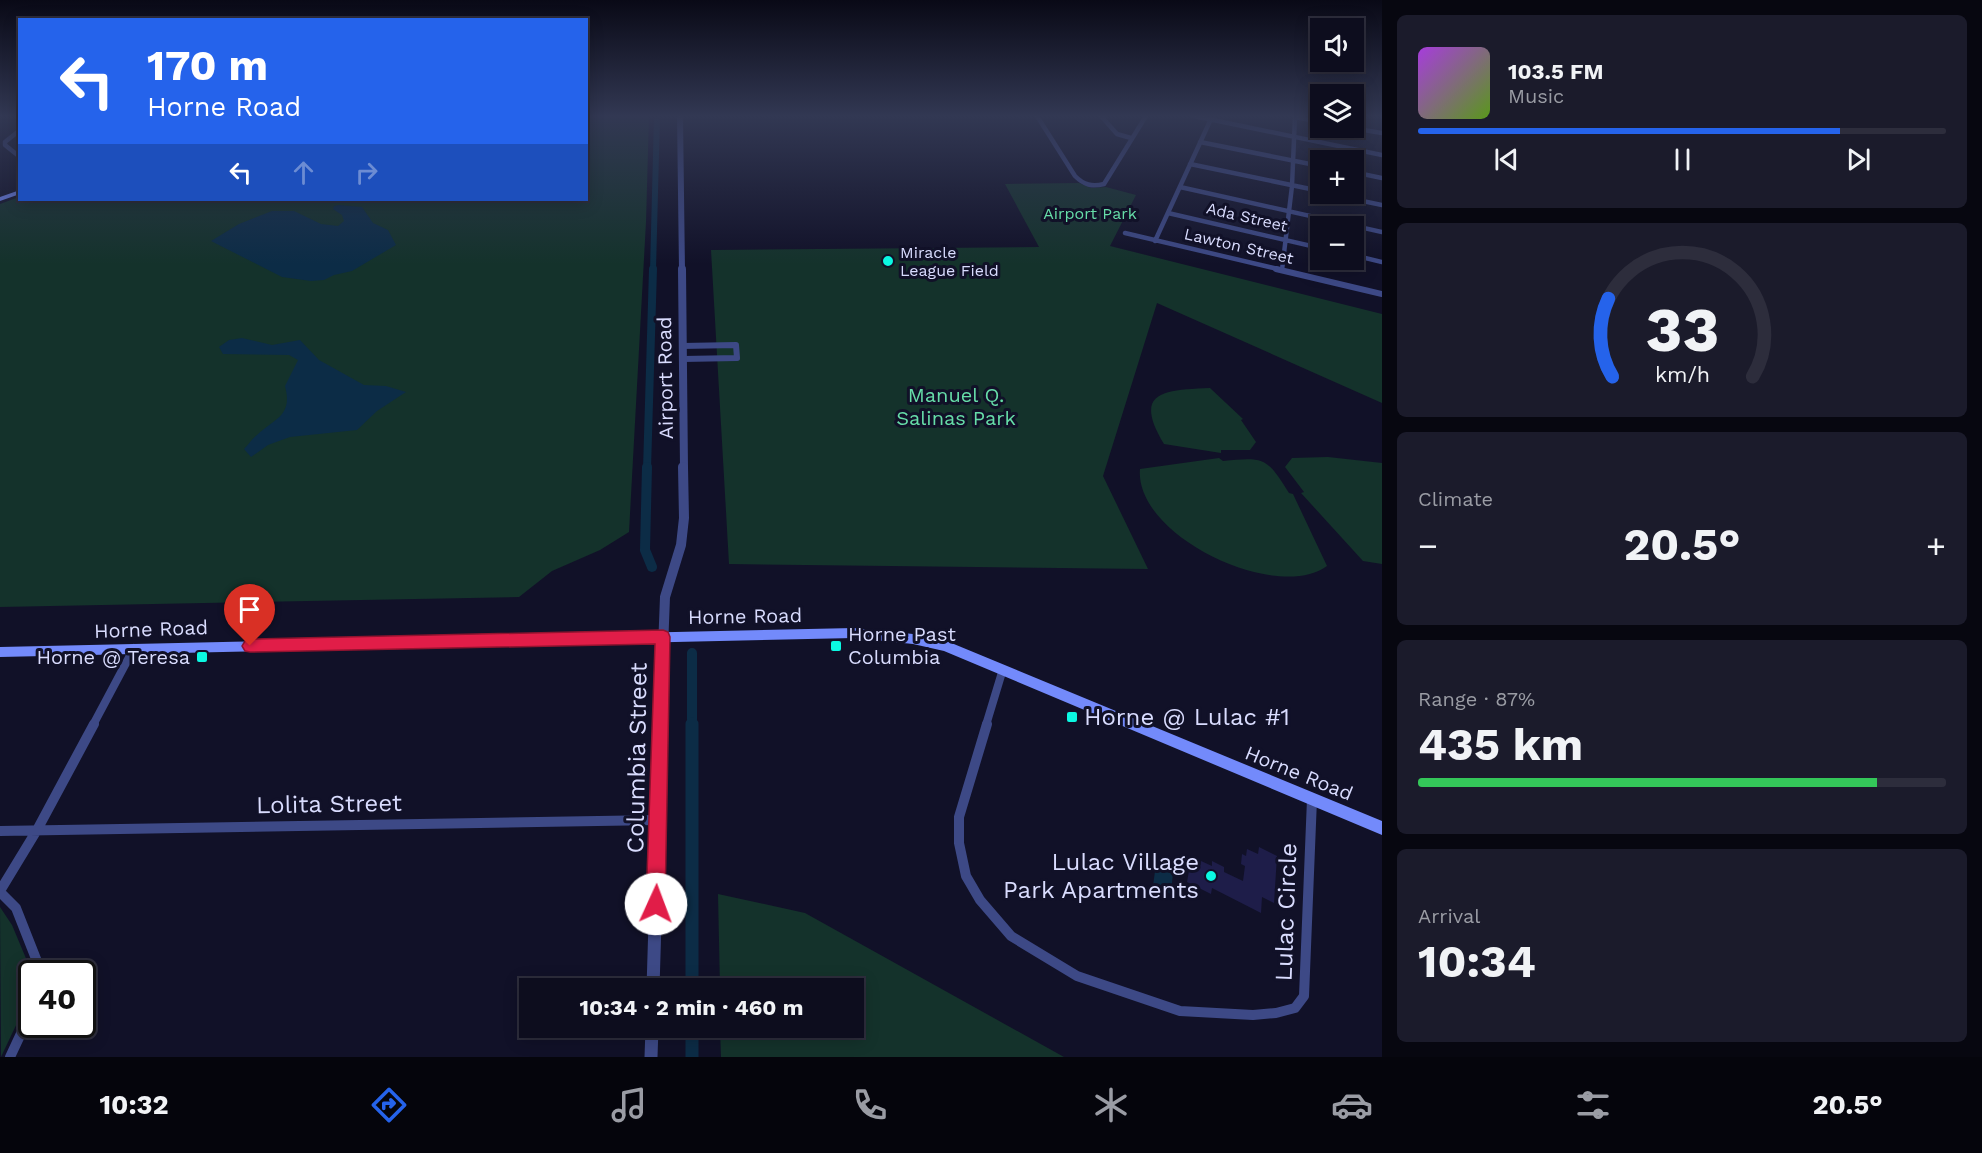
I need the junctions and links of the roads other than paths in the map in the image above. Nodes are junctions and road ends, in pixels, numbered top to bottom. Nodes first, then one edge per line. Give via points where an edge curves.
1 (680, 165) edge
2 (1069, 165) edge
3 (1115, 165) edge
4 (1189, 165) edge
5 (1196, 165) edge
6 (1294, 165) edge
7 (1364, 174) edge
8 (1382, 178) edge
9 (1292, 186) junction
10 (1180, 187) junction
11 (1310, 190) edge
12 (18, 193) edge
13 (0, 199) edge
14 (1364, 201) edge
15 (1382, 205) edge
16 (1289, 211) junction
17 (1168, 213) junction
18 (1382, 232) edge
19 (1125, 233) dead end
20 (1286, 240) junction
21 (1155, 241) junction
22 (1310, 246) edge
23 (1364, 258) edge
24 (1382, 262) edge
25 (1282, 270) junction
26 (1382, 294) edge
27 (682, 346) junction
28 (683, 359) junction
29 (663, 637) junction
30 (134, 648) junction
31 (0, 652) edge
32 (1003, 669) junction
33 (1312, 799) junction
34 (658, 820) junction
35 (1382, 828) edge
36 (37, 830) junction
37 (0, 831) edge
38 (0, 891) edge
39 (39, 960) edge
40 (653, 978) edge
41 (19, 1038) edge
42 (652, 1038) edge
43 (10, 1057) edge
44 (651, 1057) edge

1 - 27 street, Airport Road
2 - 3 street via 1079,180 1090,186 1104,184
4 - 10 street
5 - 9 street
6 - 9 street
7 - 8 street
9 - 11 street
9 - 16 street
10 - 16 street
10 - 17 street
12 - 13 main road
14 - 15 street
16 - 18 street
16 - 20 street
17 - 20 street, Ada Street
17 - 21 street
19 - 21 street, Lawton Street
20 - 22 street, Ada Street
20 - 25 street
21 - 25 street, Lawton Street
23 - 24 street
25 - 26 street, Lawton Street
27 - 28 street, Airport Road
27 - 28 street via 736,345 737,358
28 - 29 street, Airport Road via 684,518 681,546 665,597
29 - 30 main road, Horne Road
29 - 32 main road, Horne Road via 886,635 945,646
29 - 34 street, Columbia Street
30 - 31 main road, Horne Road
30 - 36 street
32 - 33 main road, Horne Road
32 - 33 street, Lulac Circle via 959,817 959,843 966,876 980,900 1011,936 1077,976 1180,1011 1253,1015 1295,1008 1304,996
33 - 35 main road, Horne Road
34 - 36 street, Lolita Street
34 - 40 street, Columbia Street
36 - 37 street, Lolita Street
36 - 38 street
38 - 39 street via 16,908
41 - 43 street
42 - 44 street

